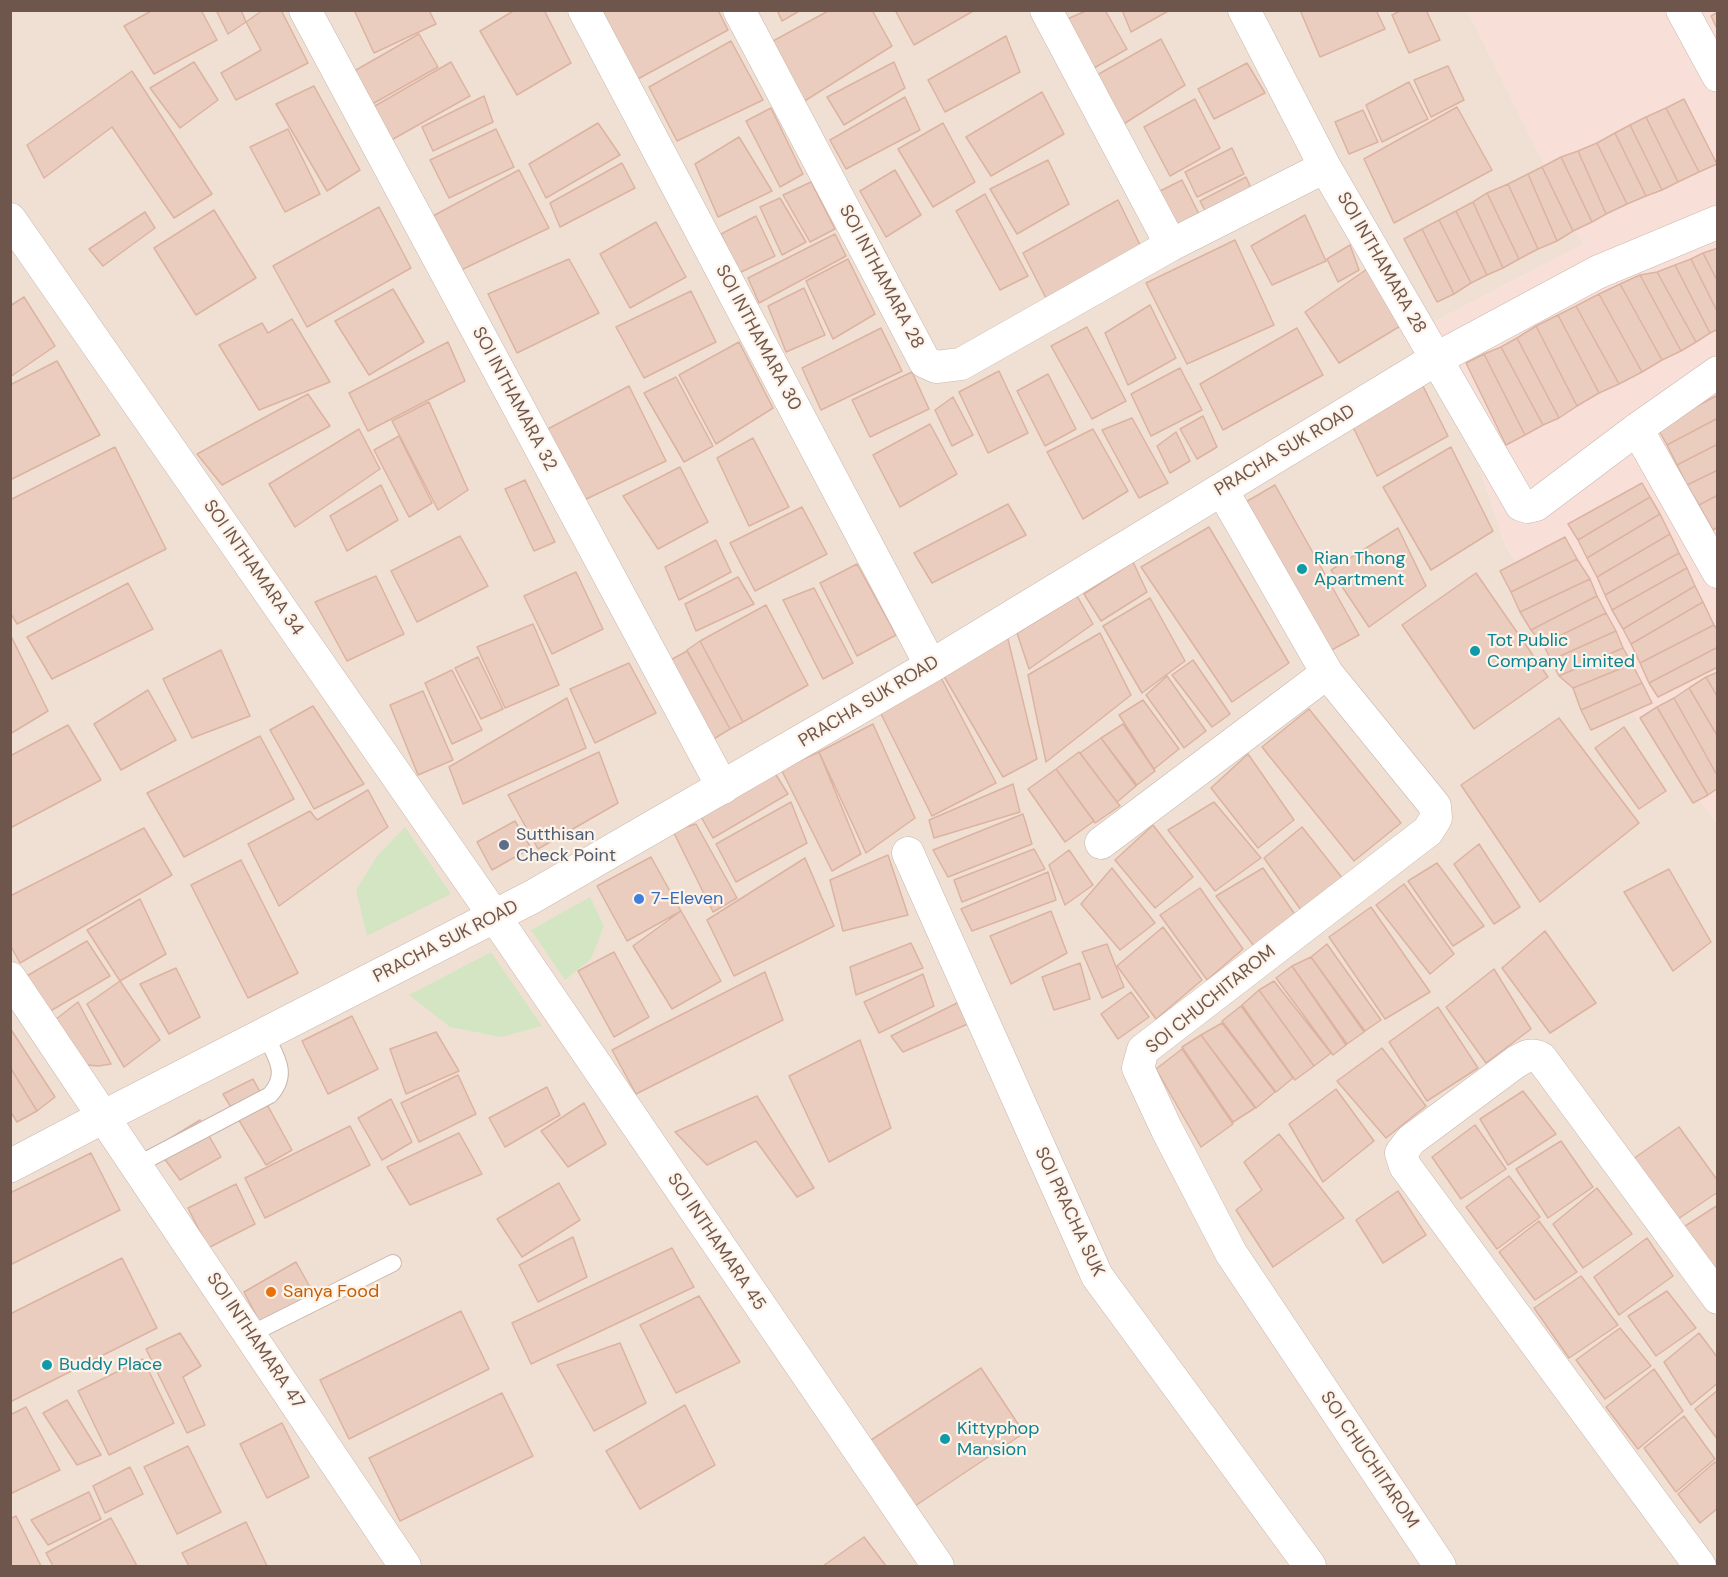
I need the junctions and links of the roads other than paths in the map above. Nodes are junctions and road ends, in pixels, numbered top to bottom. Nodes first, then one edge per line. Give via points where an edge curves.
1 (305, 10) edge
2 (584, 10) edge
3 (739, 10) edge
4 (1046, 10) edge
5 (1244, 10) edge
6 (1682, 10) edge
7 (1718, 76) edge
8 (1325, 167) junction
9 (10, 219) edge
10 (1718, 222) edge
11 (1171, 245) junction
12 (1436, 359) junction
13 (1718, 372) edge
14 (1637, 429) junction
15 (1222, 490) junction
16 (1718, 572) edge
17 (931, 666) junction
18 (1327, 673) junction
19 (723, 788) junction
20 (1101, 843) dead end
21 (908, 853) dead end
22 (495, 917) junction
23 (10, 978) edge
24 (265, 1034) junction
25 (105, 1116) junction
26 (137, 1165) junction
27 (10, 1166) edge
28 (393, 1263) dead end
29 (1718, 1298) edge
30 (251, 1334) junction
31 (405, 1566) edge
32 (938, 1566) edge
33 (1310, 1566) edge
34 (1440, 1566) edge
35 (1700, 1566) edge

1 - 19 street, SOI INTHAMARA 32
2 - 17 street, SOI INTHAMARA 30
3 - 11 street, SOI INTHAMARA 28 via 926,362 936,367 962,364
4 - 11 street
5 - 8 street, SOI INTHAMARA 28
6 - 7 street
8 - 11 street, SOI INTHAMARA 28
8 - 12 street, SOI INTHAMARA 28
9 - 22 street, SOI INTHAMARA 34
10 - 12 street, PRACHA SUK ROAD via 1598,272
12 - 14 street, SOI INTHAMARA 28 via 1521,505 1536,505
12 - 15 street, PRACHA SUK ROAD
13 - 14 street
14 - 16 street
15 - 17 street, PRACHA SUK ROAD
15 - 18 street, SOI CHUCHITAROM
17 - 19 street, PRACHA SUK ROAD
18 - 20 street
18 - 34 street, SOI CHUCHITAROM via 1435,806 1436,818 1428,831 1143,1050 1138,1068 1231,1253
19 - 22 street, PRACHA SUK ROAD
21 - 33 street, SOI PRACHA SUK via 1097,1276
22 - 24 street, PRACHA SUK ROAD
22 - 32 street, SOI INTHAMARA 45
23 - 25 street, SOI INTHAMARA 47
24 - 25 street, PRACHA SUK ROAD
24 - 26 lane via 281,1070 277,1087 270,1095
25 - 26 street, SOI INTHAMARA 47
25 - 27 street, PRACHA SUK ROAD
26 - 30 street, SOI INTHAMARA 47
28 - 30 lane
29 - 35 street via 1541,1058 1534,1054 1526,1055 1411,1140 1401,1153 1405,1166
30 - 31 street, SOI INTHAMARA 47

